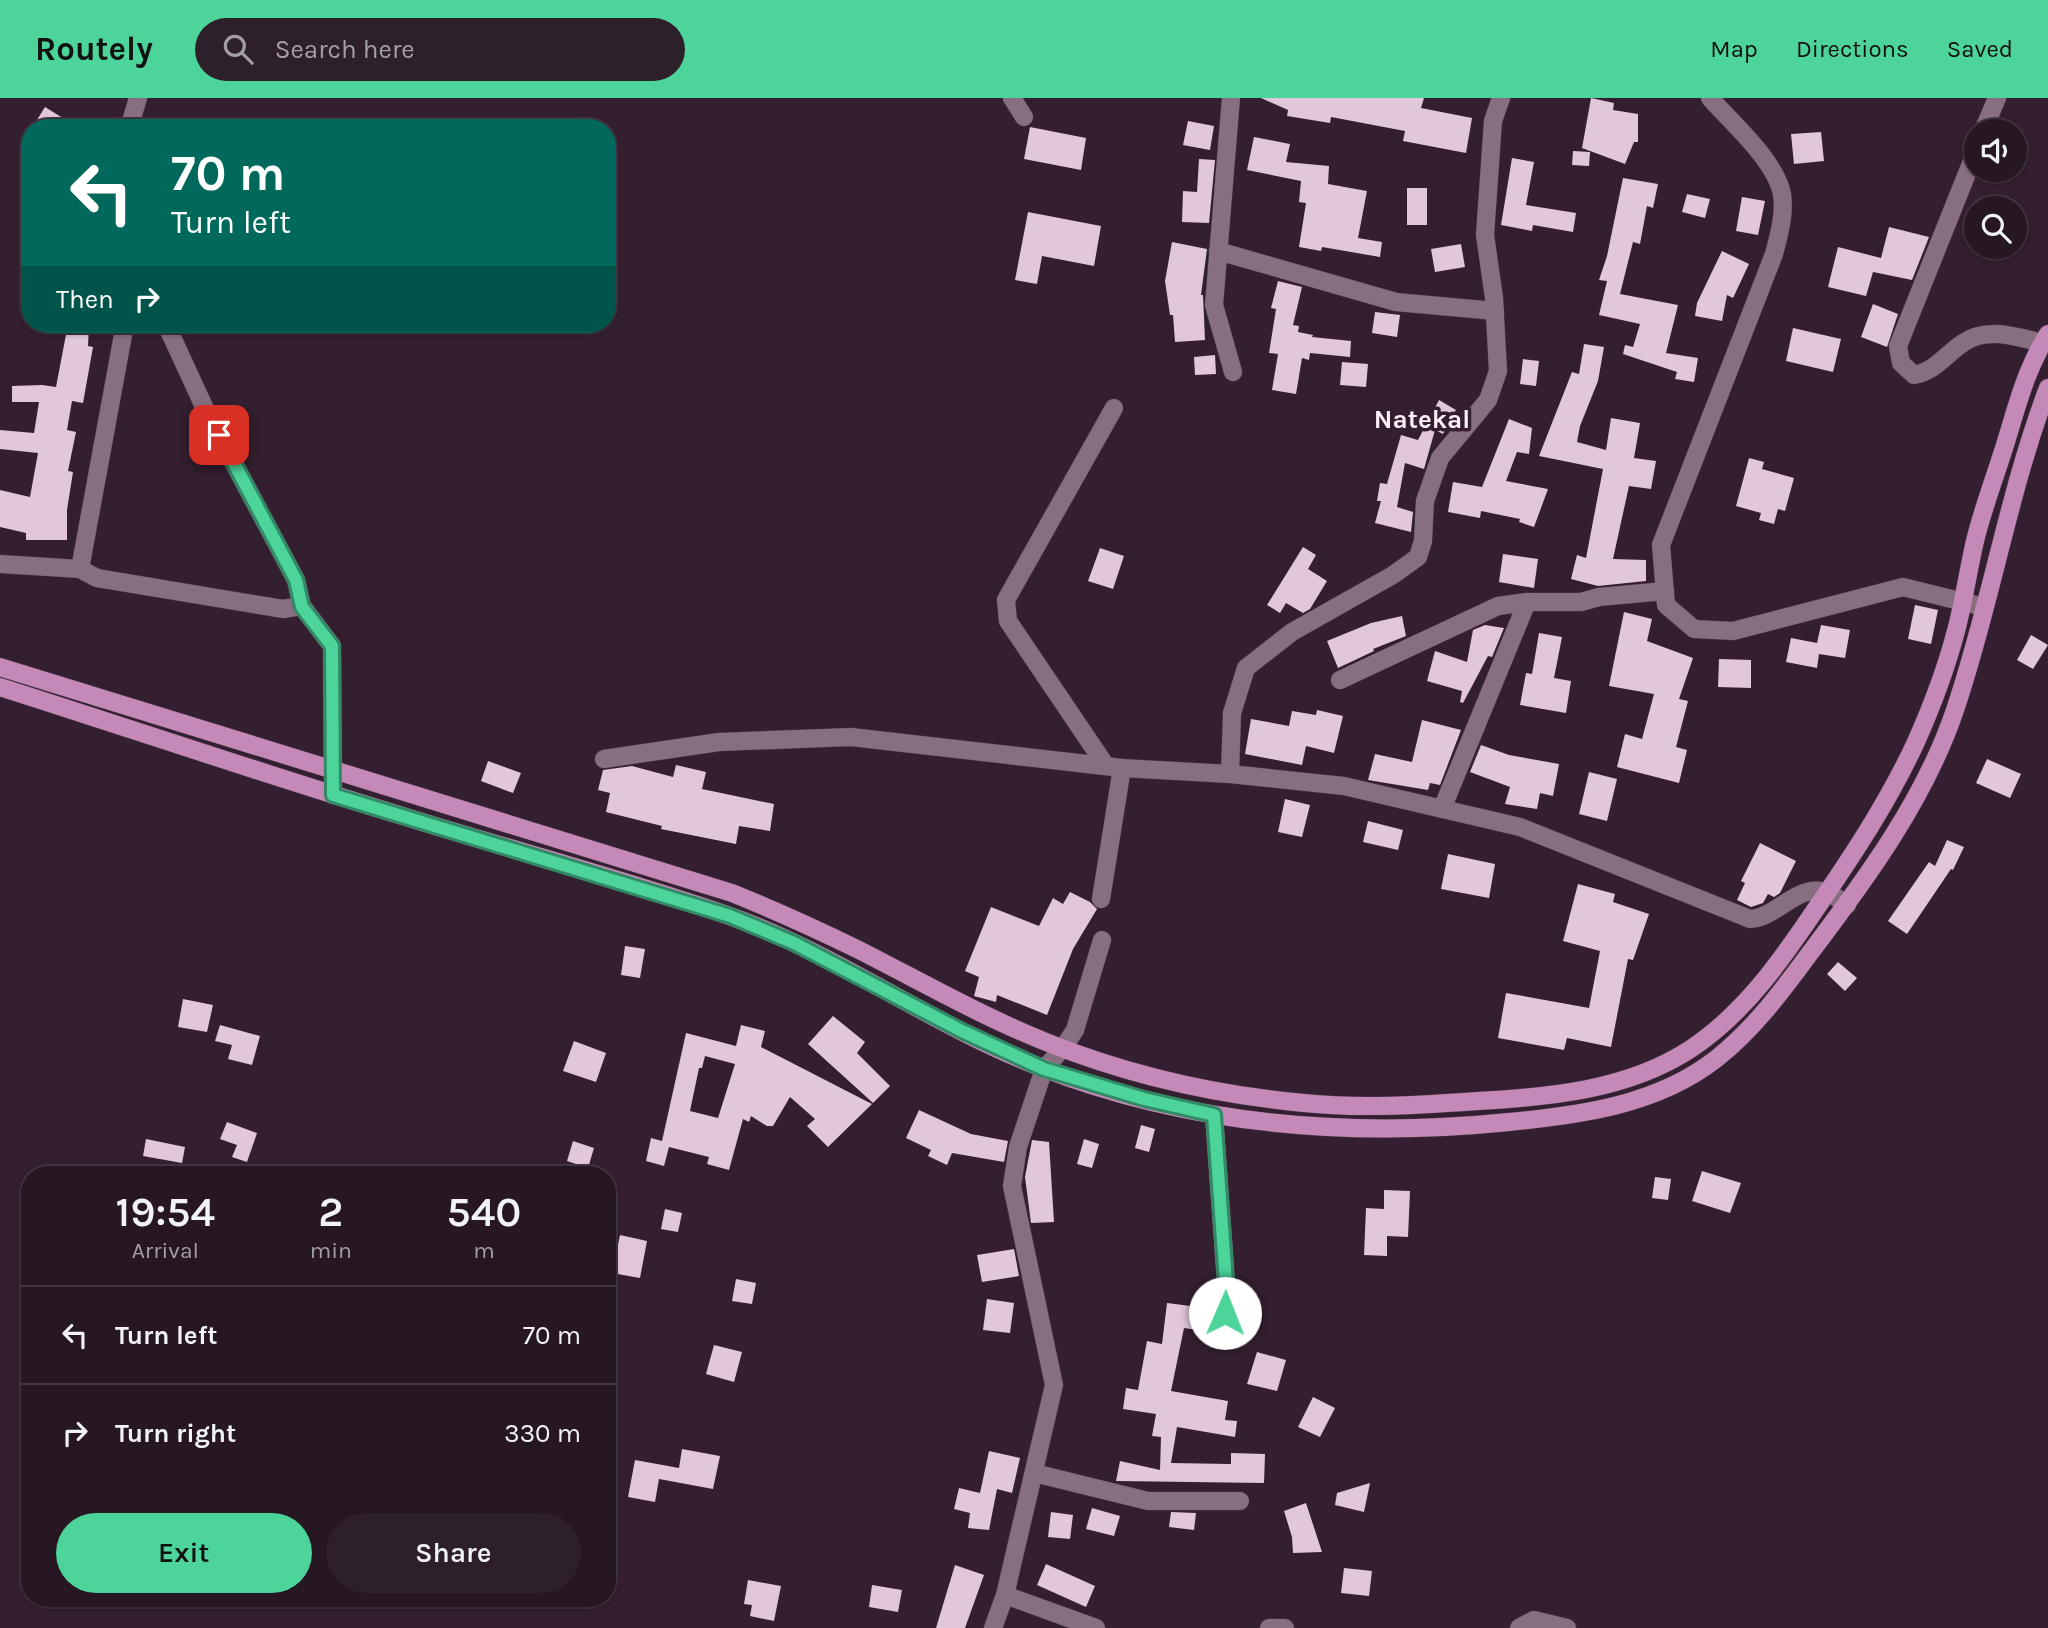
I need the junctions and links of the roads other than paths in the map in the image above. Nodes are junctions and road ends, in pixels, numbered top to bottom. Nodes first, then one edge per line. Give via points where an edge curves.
1 (138, 98) edge
2 (1012, 98) edge
3 (1231, 98) edge
4 (1501, 98) edge
5 (1710, 98) edge
6 (1997, 98) edge
7 (1024, 117) dead end
8 (132, 119) edge
9 (1988, 119) edge
10 (1964, 181) edge
11 (1218, 251) junction
12 (1495, 311) junction
13 (123, 333) edge
14 (170, 333) edge
15 (2045, 339) edge
16 (1233, 372) dead end
17 (2048, 388) edge
18 (1114, 408) dead end
19 (0, 564) edge
20 (80, 569) junction
21 (1665, 592) junction
22 (1963, 600) junction
23 (1527, 602) junction
24 (302, 607) junction
25 (1984, 607) junction
26 (0, 667) edge
27 (1340, 680) dead end
28 (0, 687) edge
29 (604, 759) dead end
30 (1114, 767) junction
31 (332, 771) junction
32 (1230, 774) junction
33 (333, 795) junction
34 (1442, 809) junction
35 (1827, 892) junction
36 (1101, 899) dead end
37 (1847, 905) junction
38 (1102, 940) dead end
39 (1063, 1048) junction
40 (1044, 1069) junction
41 (1214, 1115) junction
42 (1223, 1330) dead end
43 (1034, 1474) junction
44 (1240, 1501) dead end
45 (1004, 1595) junction
46 (993, 1628) edge
47 (1096, 1628) edge
48 (1269, 1628) edge
49 (1285, 1628) edge
50 (1519, 1628) edge
51 (1567, 1628) edge

1 - 8 street
2 - 7 street
3 - 11 street
4 - 12 street via 1493,121 1485,235
5 - 21 street via 1770,166 1782,194 1782,224 1661,545
6 - 9 street
10 - 15 street via 1898,346 1901,363 1914,375 1928,372 1965,341 1998,333
11 - 12 street via 1396,302
11 - 16 street via 1214,305
12 - 32 street via 1499,371 1488,400 1440,458 1425,501 1418,557 1292,632 1246,668 1232,713
13 - 20 street
14 - 24 street via 296,580
15 - 22 main road via 2030,365 1976,537
17 - 25 main road via 2027,445
18 - 30 street via 1006,600 1008,621
19 - 20 street
20 - 24 street via 97,578 283,609
21 - 22 street via 1666,605 1694,629 1733,631 1903,587
21 - 23 street via 1581,602
22 - 25 street
22 - 35 main road via 1937,692 1914,747 1875,820
23 - 27 street via 1498,606
23 - 34 street
24 - 31 street via 332,646
25 - 37 main road via 1953,717 1931,765 1895,832
26 - 31 main road
28 - 33 main road
29 - 30 street via 719,742 851,737
30 - 32 street
30 - 36 street
31 - 33 street
31 - 39 main road via 732,893
32 - 34 street via 1344,786
33 - 40 main road via 730,916 794,943
34 - 35 street via 1520,827 1750,919 1768,915 1805,893
35 - 37 street
35 - 39 main road via 1756,990 1726,1022 1689,1050 1653,1069 1561,1094 1352,1105 1304,1103 1172,1081
37 - 41 main road via 1752,1026 1696,1072 1643,1098 1550,1118 1419,1129 1345,1129
38 - 39 street via 1075,1030
39 - 40 street
40 - 41 main road
40 - 43 street via 1018,1147 1012,1186 1054,1385
41 - 42 street via 1227,1296
43 - 44 street via 1148,1501
43 - 45 street
45 - 46 street
45 - 47 street
48 - 49 street
50 - 51 street via 1534,1620

